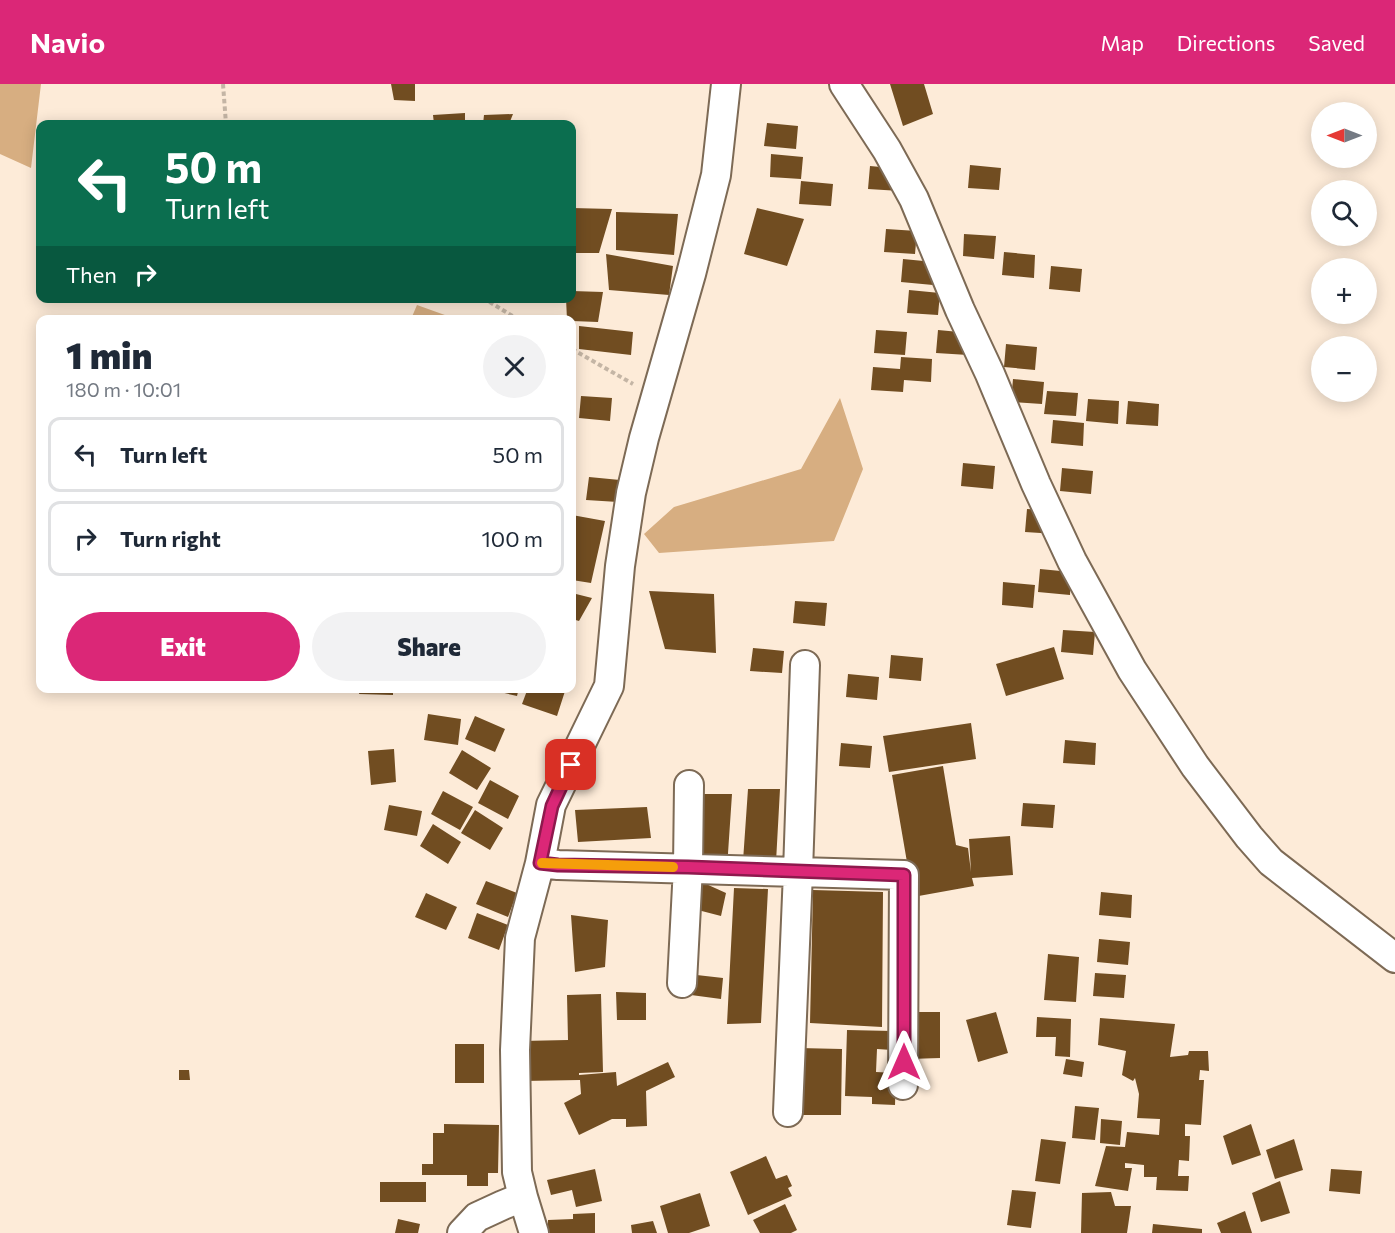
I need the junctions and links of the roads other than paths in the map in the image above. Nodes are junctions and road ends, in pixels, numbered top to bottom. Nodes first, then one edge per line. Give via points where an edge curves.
1 (726, 84) edge
2 (844, 84) edge
3 (805, 665) dead end
4 (689, 785) dead end
5 (540, 863) junction
6 (688, 867) junction
7 (798, 872) junction
8 (1395, 958) edge
9 (682, 983) dead end
10 (903, 1085) dead end
11 (788, 1112) dead end
12 (523, 1197) junction
13 (462, 1233) edge
14 (534, 1233) edge

1 - 5 street via 716,175 631,493 609,686 552,806
2 - 8 street via 914,199 1036,484 1072,561 1132,670 1195,766 1271,862
3 - 7 street
4 - 6 street
5 - 6 street
5 - 12 street via 520,938 515,1050 517,1172
6 - 7 street
6 - 9 street
7 - 10 street via 904,875
7 - 11 street
12 - 13 street via 477,1217
12 - 14 street

